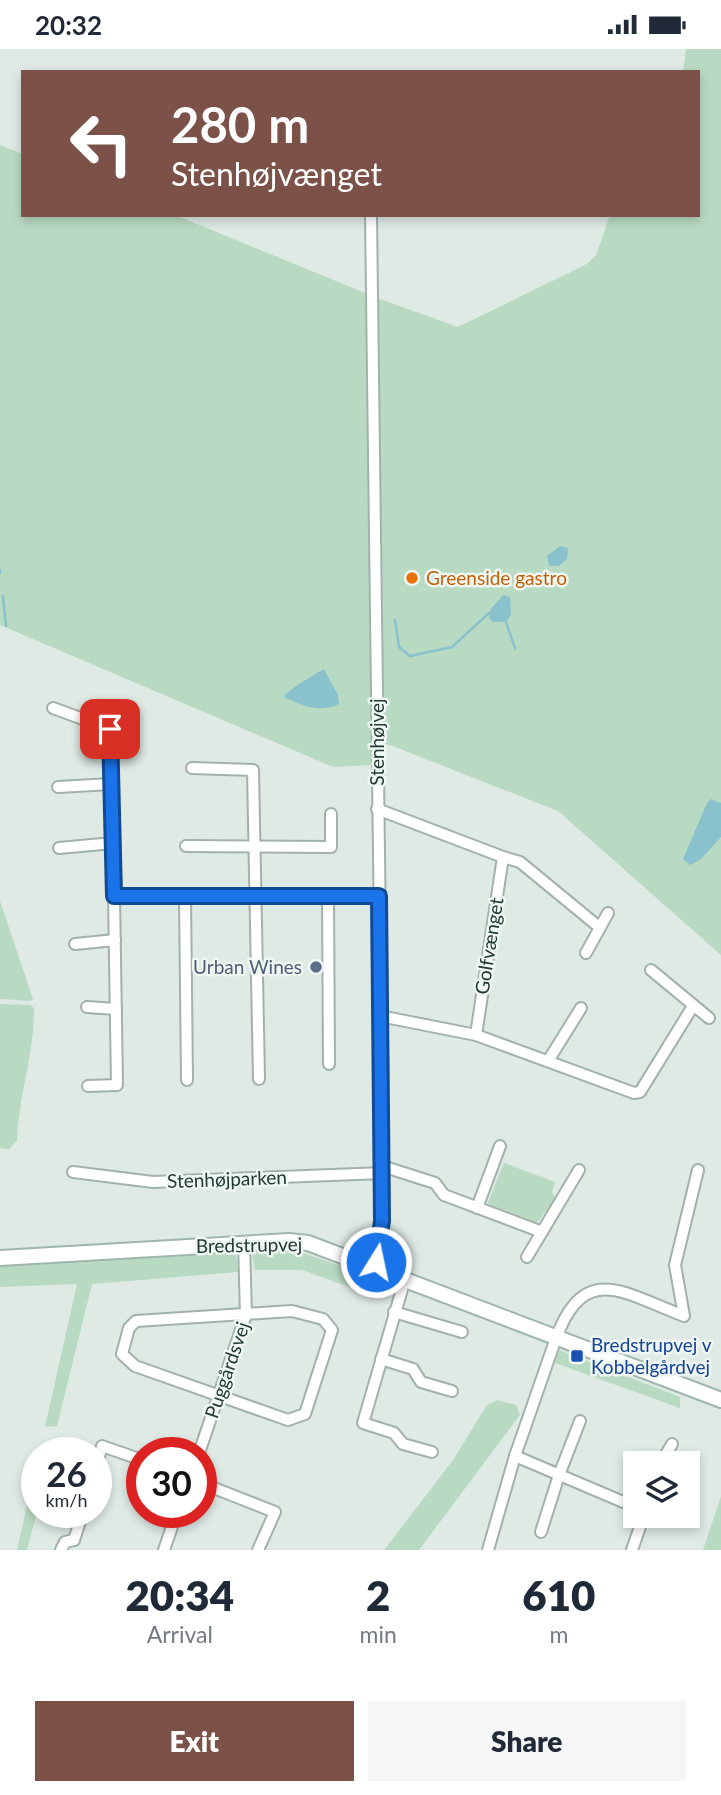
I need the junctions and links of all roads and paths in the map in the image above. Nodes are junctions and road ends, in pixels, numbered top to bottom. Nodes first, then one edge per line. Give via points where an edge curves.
1 (371, 217) edge
2 (52, 708) dead end
3 (192, 768) dead end
4 (111, 784) junction
5 (58, 787) dead end
6 (377, 809) junction
7 (331, 814) dead end
8 (113, 843) junction
9 (186, 846) dead end
10 (256, 846) junction
11 (60, 848) dead end
12 (503, 856) junction
13 (328, 895) junction
14 (114, 896) junction
15 (185, 896) junction
16 (257, 896) junction
17 (379, 896) junction
18 (608, 913) dead end
19 (599, 927) junction
20 (115, 940) junction
21 (75, 944) dead end
22 (586, 953) dead end
23 (650, 970) dead end
24 (693, 1006) junction
25 (87, 1007) dead end
26 (581, 1008) dead end
27 (116, 1009) junction
28 (380, 1016) junction
29 (709, 1018) dead end
30 (476, 1035) junction
31 (548, 1061) junction
32 (329, 1064) dead end
33 (259, 1079) dead end
34 (187, 1080) dead end
35 (88, 1086) dead end
36 (500, 1146) dead end
37 (382, 1169) junction
38 (579, 1170) dead end
39 (698, 1170) dead end
40 (73, 1172) dead end
41 (477, 1208) junction
42 (542, 1232) junction
43 (244, 1244) junction
44 (527, 1257) dead end
45 (0, 1258) edge
46 (374, 1267) junction
47 (405, 1279) junction
48 (394, 1312) junction
49 (246, 1315) junction
50 (462, 1332) dead end
51 (557, 1336) junction
52 (381, 1359) junction
53 (452, 1391) dead end
54 (219, 1395) junction
55 (721, 1400) edge
56 (580, 1421) dead end
57 (205, 1437) edge
58 (672, 1444) dead end
59 (668, 1451) edge
60 (432, 1452) dead end
61 (515, 1456) junction
62 (559, 1475) junction
63 (217, 1489) edge
64 (623, 1502) edge
65 (78, 1528) edge
66 (172, 1528) edge
67 (640, 1528) edge
68 (541, 1532) dead end
69 (74, 1540) junction
70 (61, 1550) edge
71 (82, 1550) edge
72 (164, 1550) edge
73 (258, 1550) edge
74 (488, 1550) edge
75 (632, 1550) edge

1 - 6 street, Stenhøjvej
2 - 4 street via 110,729
3 - 10 street via 253,770
4 - 5 street
4 - 8 street
6 - 12 street
6 - 17 street, Stenhøjvej
7 - 10 street via 331,847
8 - 11 street
8 - 14 street
9 - 10 street
10 - 16 street
12 - 19 street via 520,862
12 - 30 street, Golfvænget
13 - 16 street
13 - 17 street
13 - 32 street
14 - 15 street
14 - 20 street
15 - 16 street
15 - 34 street
16 - 33 street
17 - 28 street, Stenhøjvej
18 - 19 street
19 - 22 street
20 - 21 street
20 - 27 street
23 - 24 street
24 - 29 street
24 - 31 street via 640,1092
25 - 27 street
26 - 31 street
27 - 35 street via 117,1086
28 - 30 street
28 - 37 street, Stenhøjvej
30 - 31 street
36 - 41 street
37 - 40 street, Stenhøjparken via 153,1182
37 - 41 street via 435,1183 444,1195
37 - 46 street, Stenhøjvej via 381,1240
38 - 42 street
39 - 51 street via 675,1265 684,1316 600,1288 577,1299
41 - 42 street
42 - 44 street
43 - 45 street, Bredstrupvej
43 - 46 street, Bredstrupvej via 298,1241
43 - 49 street, Puggårdsvej
46 - 47 street, Bredstrupvej
47 - 48 street
47 - 51 street, Bredstrupvej
48 - 50 street
48 - 52 street
49 - 54 street, Puggårdsvej
49 - 54 street via 136,1321 123,1341 122,1354 135,1366
49 - 54 street via 302,1313 323,1319 332,1330 305,1414 288,1420
51 - 55 street, Bredstrupvej
51 - 61 street
52 - 53 street via 413,1369 421,1382
52 - 60 street via 363,1423 394,1433 403,1444
54 - 57 street, Puggårdsvej
56 - 62 street
58 - 59 street
61 - 62 street
61 - 74 street
62 - 64 street
62 - 68 street
63 - 73 street via 275,1512
65 - 69 street
66 - 72 street
67 - 75 street
69 - 70 street via 65,1542
69 - 71 street

